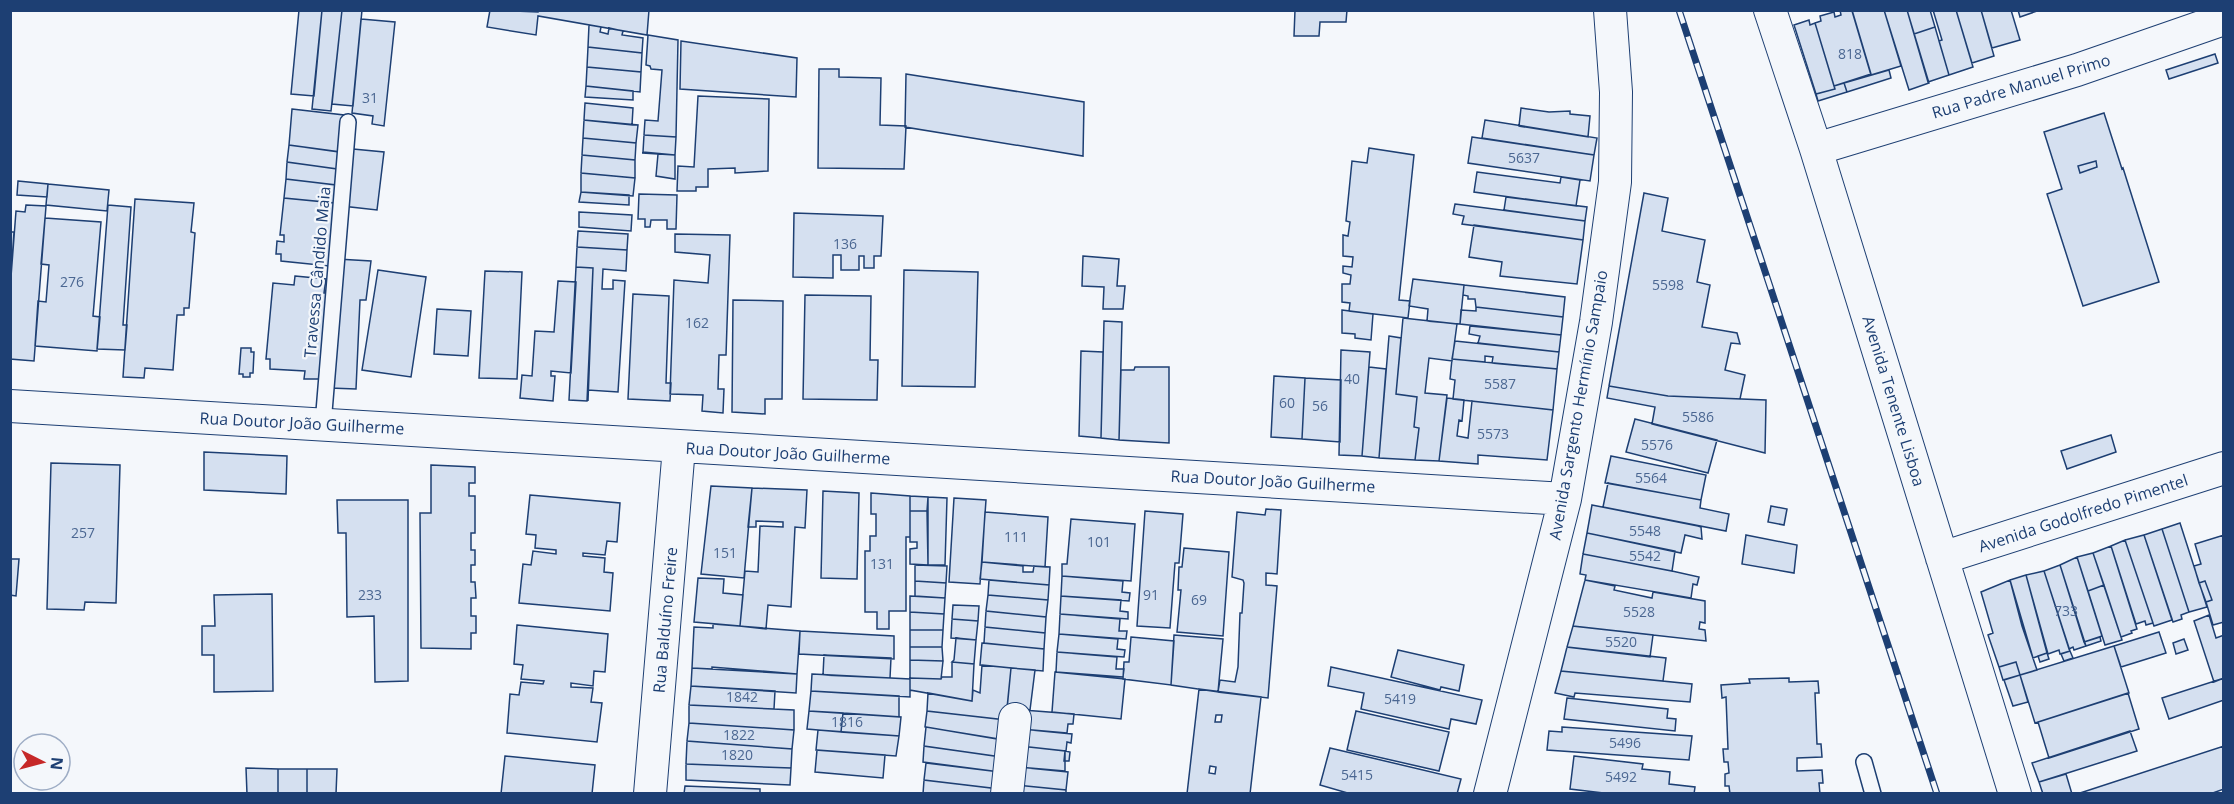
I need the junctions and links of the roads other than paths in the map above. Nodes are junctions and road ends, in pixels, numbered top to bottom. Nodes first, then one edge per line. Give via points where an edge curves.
1 (1610, 10) edge
2 (1770, 10) edge
3 (2223, 19) edge
4 (348, 122) dead end
5 (1816, 149) junction
6 (10, 406) edge
7 (323, 424) junction
8 (679, 447) junction
9 (2223, 468) edge
10 (1565, 499) junction
11 (1942, 558) junction
12 (1015, 719) dead end
13 (1864, 762) dead end
14 (650, 794) edge
15 (1007, 794) edge
16 (1491, 794) edge
17 (1873, 794) edge
18 (2015, 794) edge

1 - 10 street, Avenida Sargento Hermínio Sampaio via 1616,92 1615,182
2 - 5 street, Avenida Tenente Lisboa
3 - 5 street, Rua Padre Manuel Primo via 2077,70
4 - 7 lane, Travessa Cândido Maia
5 - 11 street, Avenida Tenente Lisboa
6 - 7 street, Rua Doutor João Guilherme
7 - 8 street, Rua Doutor João Guilherme
8 - 10 street, Rua Doutor João Guilherme
8 - 14 street, Rua Balduíno Freire
9 - 11 street, Avenida Godolfredo Pimentel
10 - 16 street, Avenida Sargento Hermínio Sampaio
11 - 18 street, Avenida Tenente Lisboa
12 - 15 street
13 - 17 lane

